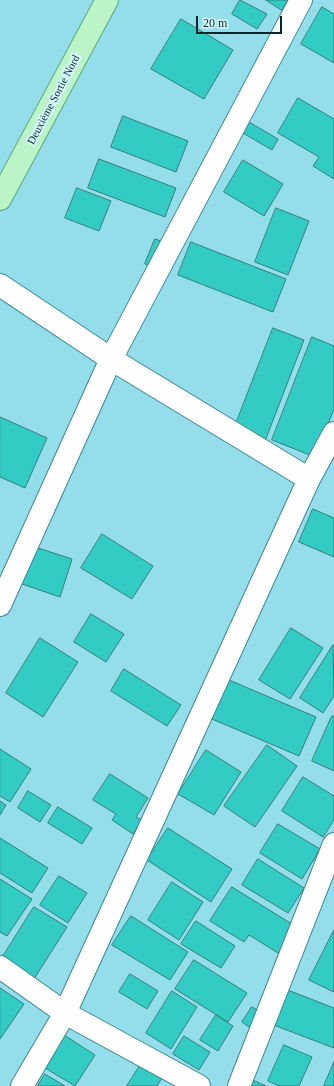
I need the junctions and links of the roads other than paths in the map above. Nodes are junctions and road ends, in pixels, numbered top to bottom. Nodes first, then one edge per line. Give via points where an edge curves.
1 (107, 0) edge
2 (301, 0) edge
3 (0, 199) edge
4 (0, 285) edge
5 (111, 360) junction
6 (334, 433) edge
7 (309, 479) junction
8 (0, 605) edge
9 (334, 844) edge
10 (0, 967) edge
11 (65, 1013) junction
12 (22, 1086) edge
13 (199, 1086) edge
14 (239, 1086) edge

1 - 3 main road, Deuxième Sortie Nord
2 - 5 street
4 - 5 street
5 - 7 street
5 - 8 street
6 - 7 street
7 - 11 street
9 - 14 street
10 - 11 street
11 - 12 street
11 - 13 street

